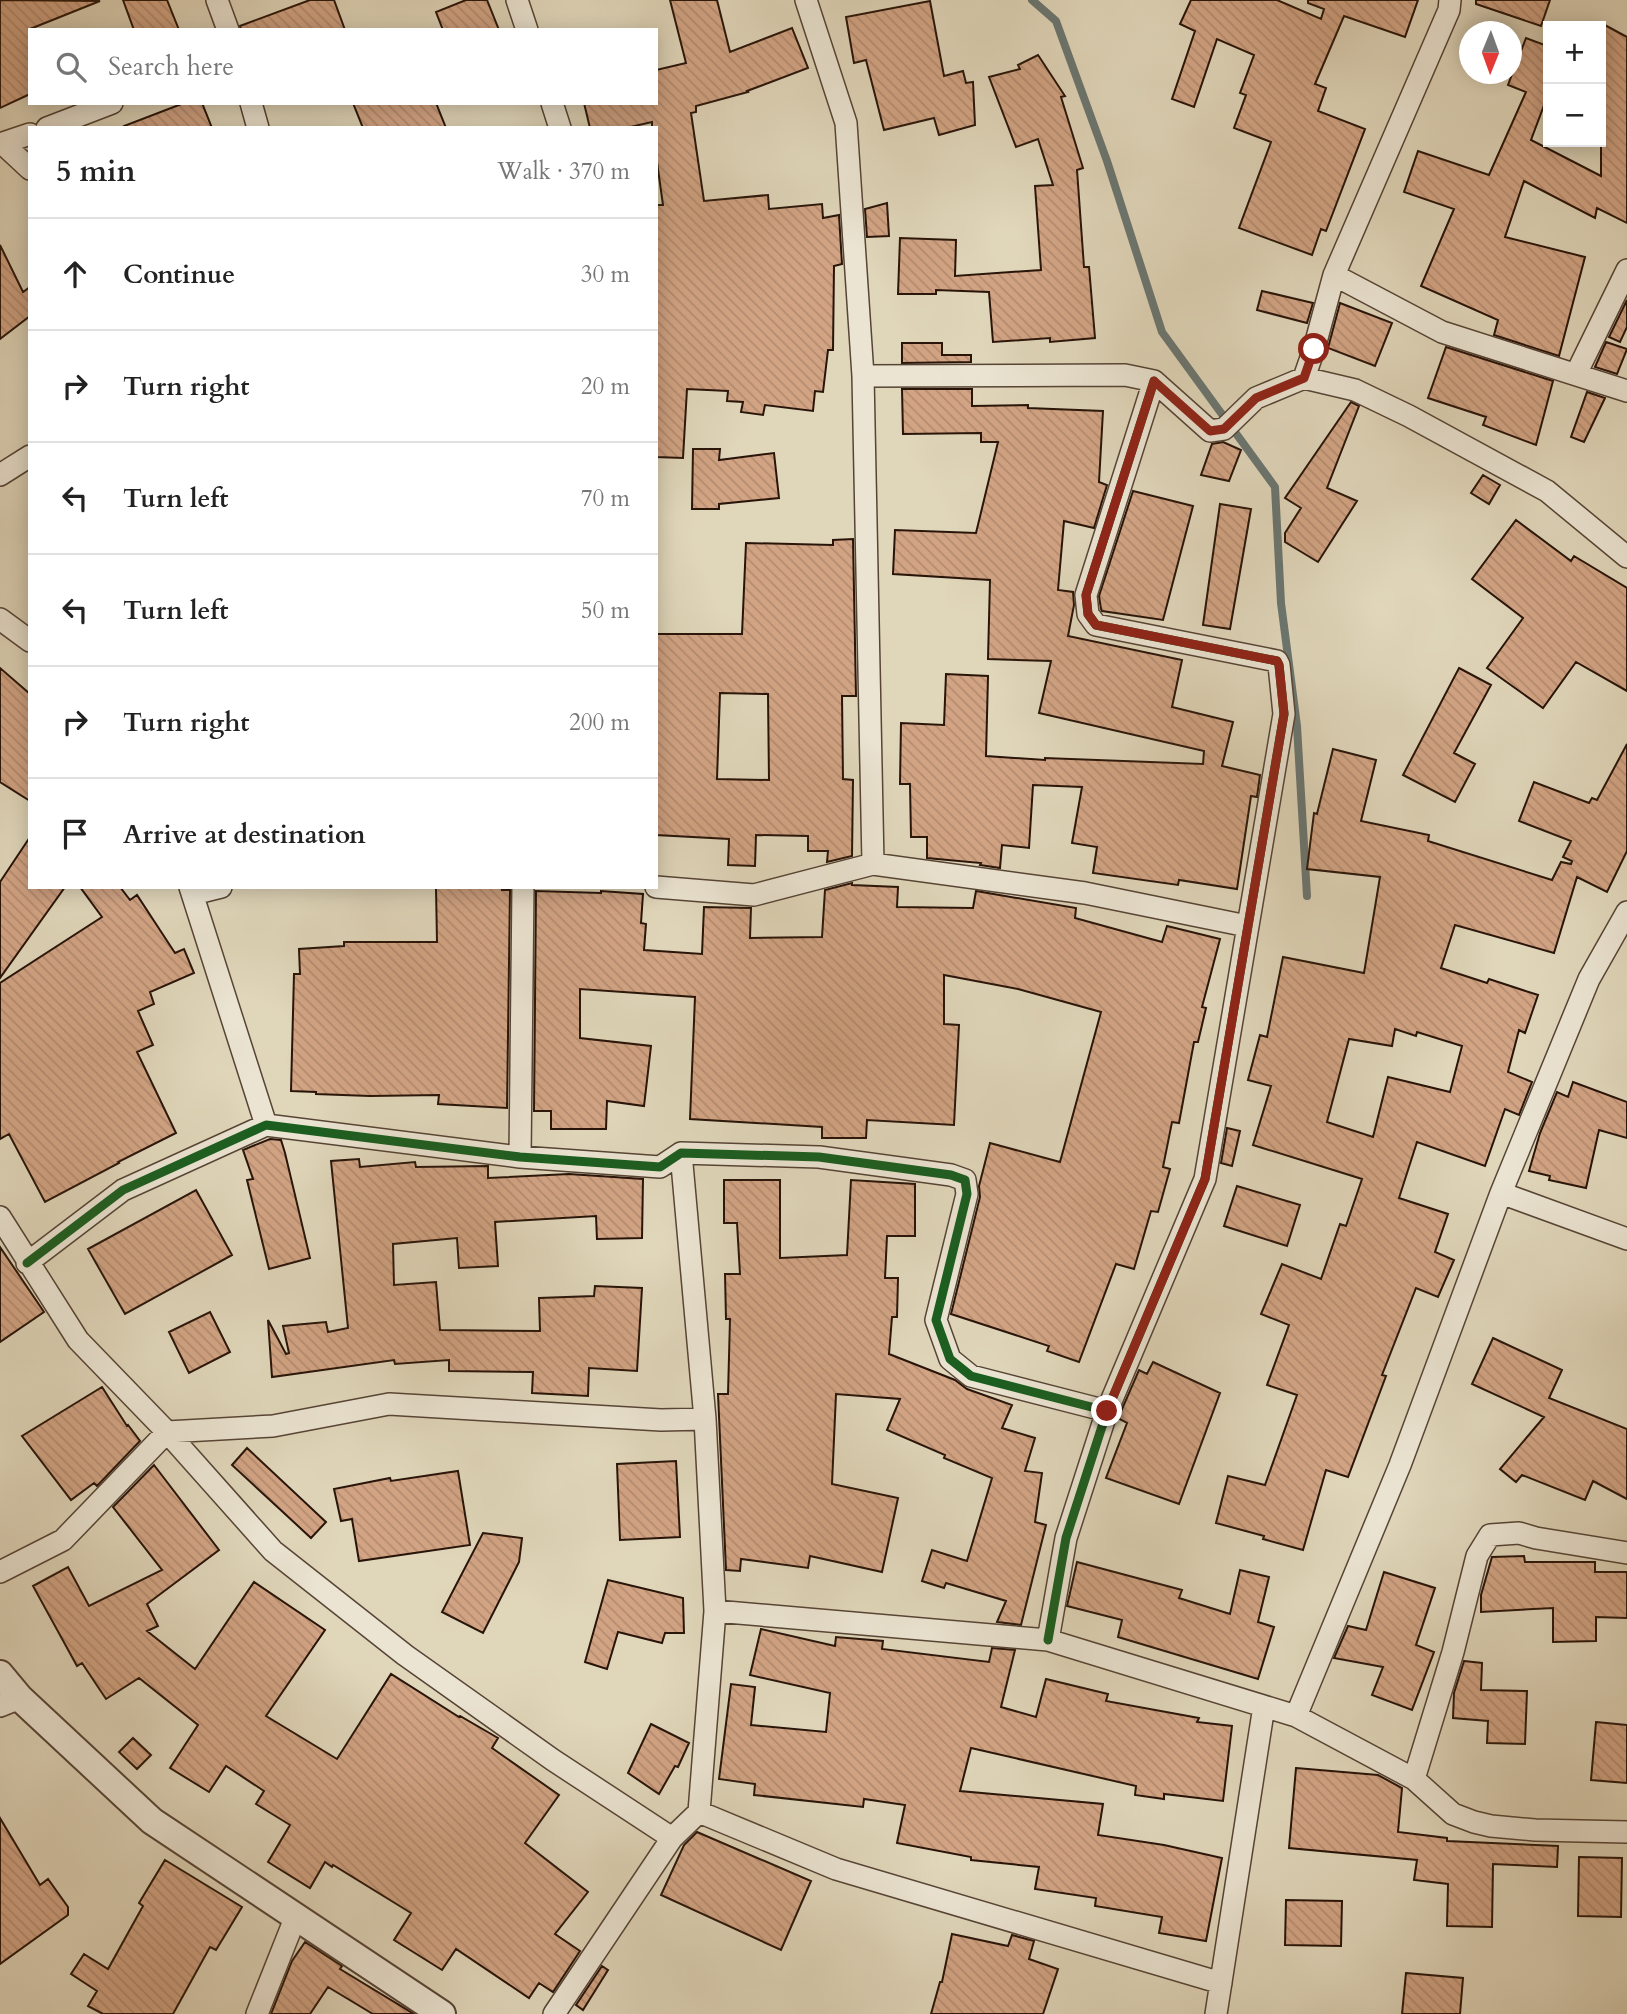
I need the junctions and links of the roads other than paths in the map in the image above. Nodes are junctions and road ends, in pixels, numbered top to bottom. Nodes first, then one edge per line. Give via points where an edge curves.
1 (217, 0) edge
2 (517, 0) edge
3 (806, 0) edge
4 (1450, 0) edge
5 (227, 28) edge
6 (526, 28) edge
7 (109, 105) edge
8 (252, 105) edge
9 (553, 105) edge
10 (79, 123) edge
11 (60, 126) edge
12 (257, 126) edge
13 (559, 126) edge
14 (28, 135) edge
15 (1, 144) edge
16 (28, 167) edge
17 (1627, 270) edge
18 (1334, 275) junction
19 (1576, 374) junction
20 (863, 376) junction
21 (1304, 378) junction
22 (1154, 381) junction
23 (1627, 391) edge
24 (28, 457) edge
25 (0, 475) edge
26 (1627, 557) edge
27 (0, 619) edge
28 (28, 640) edge
29 (873, 864) junction
30 (658, 887) edge
31 (523, 889) edge
32 (191, 891) edge
33 (1627, 912) edge
34 (1247, 926) junction
35 (266, 1125) junction
36 (681, 1153) junction
37 (520, 1157) junction
38 (1501, 1193) junction
39 (0, 1217) edge
40 (1627, 1239) edge
41 (27, 1263) junction
42 (1107, 1411) junction
43 (705, 1419) junction
44 (167, 1432) junction
45 (1627, 1553) edge
46 (0, 1572) edge
47 (715, 1611) junction
48 (1048, 1640) junction
49 (0, 1674) edge
50 (10, 1702) edge
51 (1264, 1706) junction
52 (1296, 1716) junction
53 (1414, 1779) junction
54 (699, 1812) junction
55 (1627, 1832) edge
56 (672, 1838) junction
57 (296, 1916) junction
58 (1221, 1983) junction
59 (257, 2014) edge
60 (442, 2014) edge
61 (554, 2014) edge
62 (1216, 2014) edge

1 - 5 street
2 - 6 street
3 - 20 street via 846,123
4 - 18 street
7 - 10 street
8 - 12 street
9 - 13 street
10 - 11 street
14 - 15 street
15 - 16 street
17 - 19 street
18 - 19 street via 1442,332
18 - 21 street
19 - 23 street
20 - 22 street via 1125,375
20 - 29 street
21 - 22 street via 1256,398 1224,429 1210,431
21 - 26 street via 1355,390 1547,491
22 - 34 street via 1086,595 1088,614 1096,625 1274,660 1279,665 1284,714
24 - 25 street
27 - 28 street
29 - 30 street via 754,895
29 - 34 street via 1085,893
31 - 37 street
32 - 35 street
33 - 38 street via 1589,979
34 - 42 street via 1205,1179
35 - 37 street
35 - 41 street via 123,1190
36 - 37 street via 660,1167
36 - 42 street via 819,1157 965,1180 967,1194 936,1320 950,1359 971,1377
36 - 43 street
38 - 40 street
38 - 52 street via 1400,1465
39 - 41 street
41 - 44 street via 78,1340
42 - 48 street via 1066,1538
43 - 44 street via 389,1404 273,1426
43 - 47 street
44 - 46 street via 63,1540
44 - 56 street via 273,1551 405,1655
45 - 53 street via 1519,1533 1490,1535 1477,1556
47 - 48 street
47 - 54 street
48 - 51 street
49 - 50 street
50 - 57 street via 152,1821
51 - 52 street
51 - 58 street
52 - 53 street
53 - 55 street via 1454,1814 1490,1826
54 - 56 street
54 - 58 street via 836,1869
56 - 61 street
57 - 59 street
57 - 60 street
58 - 62 street

